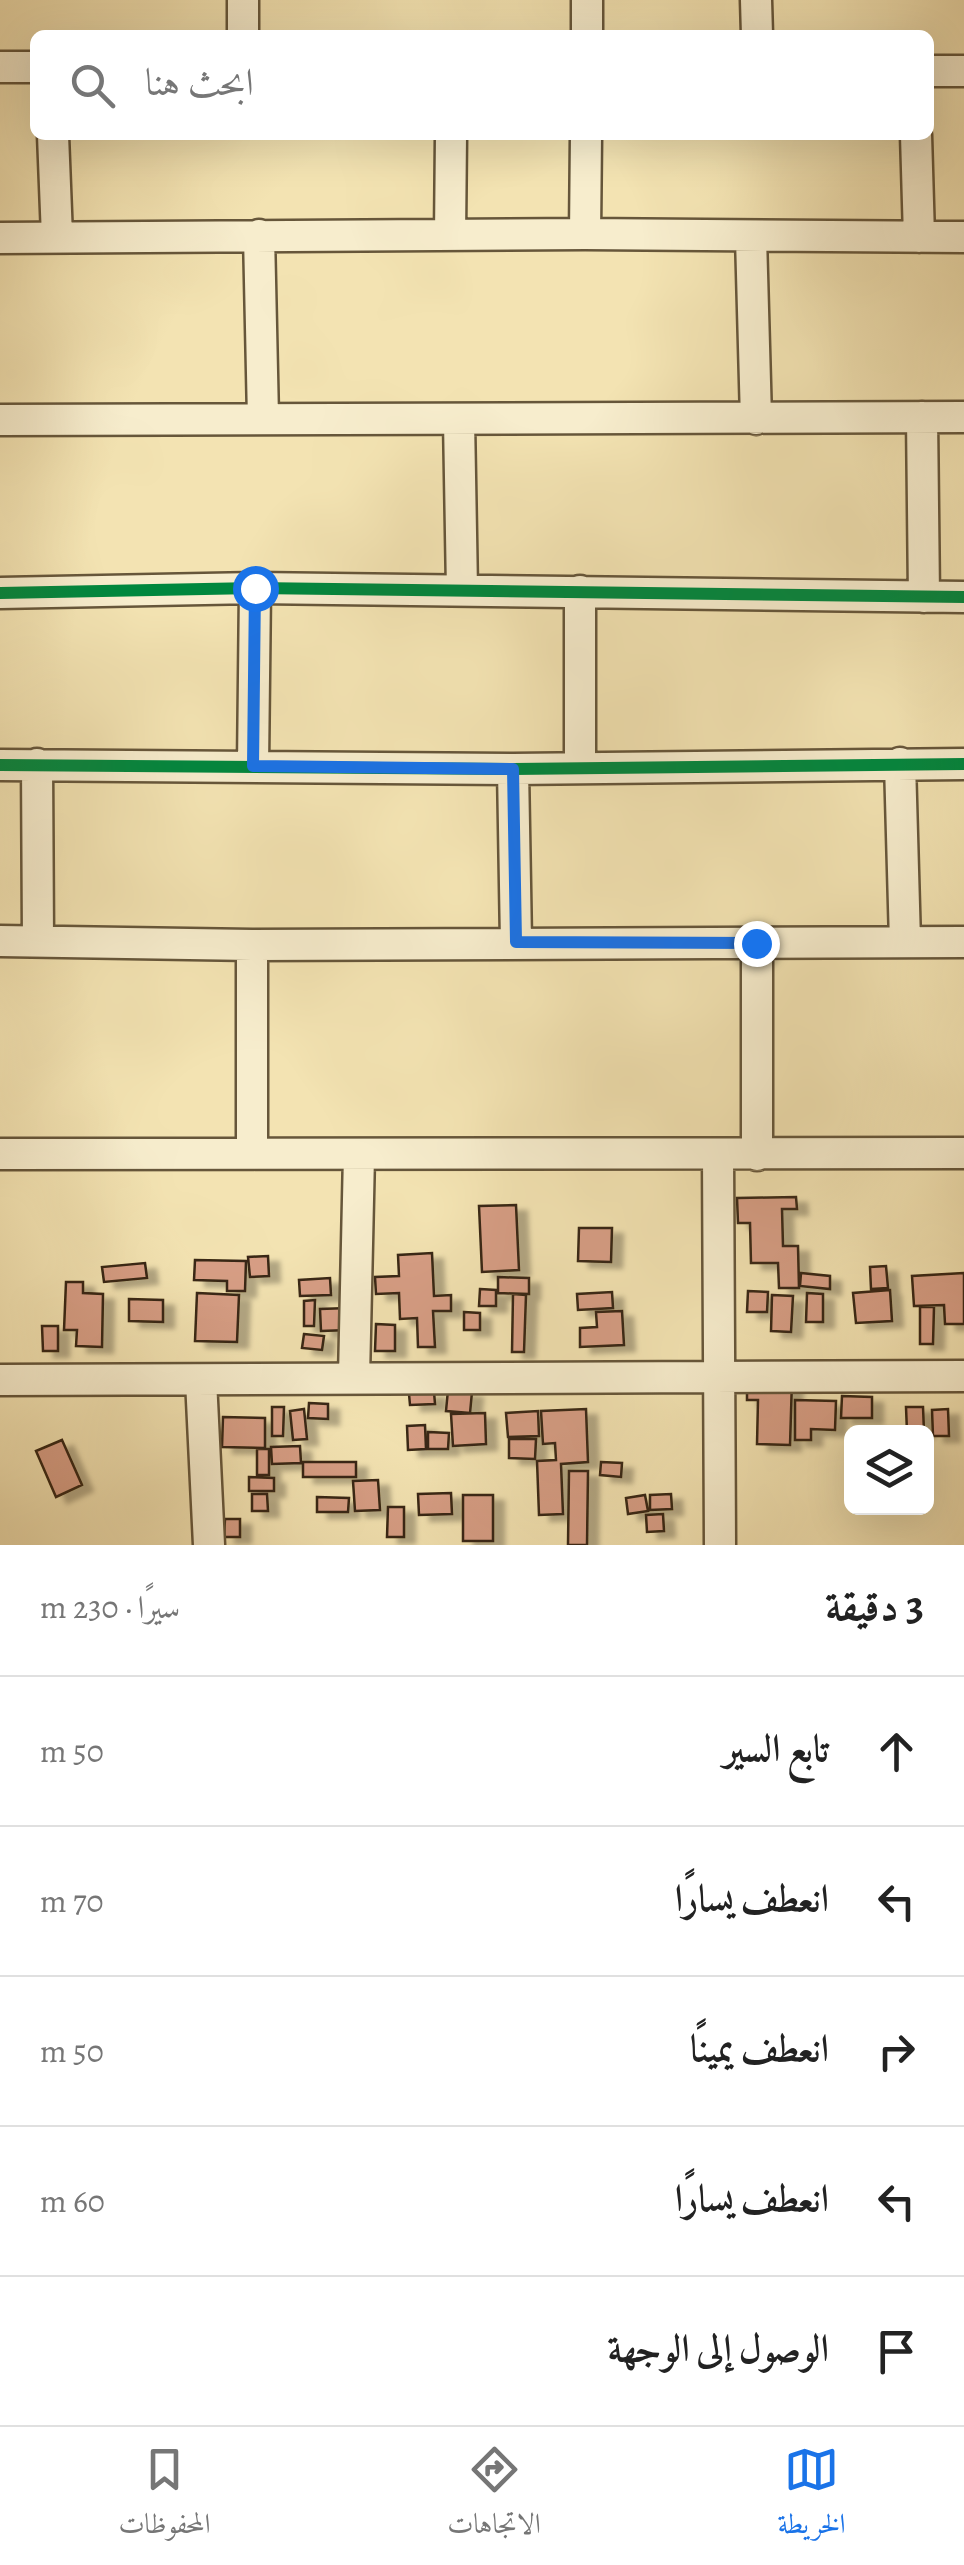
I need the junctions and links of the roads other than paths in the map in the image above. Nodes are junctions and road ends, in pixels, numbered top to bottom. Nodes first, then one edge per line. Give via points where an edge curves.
1 (243, 0) edge
2 (587, 0) edge
3 (756, 0) edge
4 (243, 30) edge
5 (587, 30) edge
6 (758, 30) edge
7 (0, 67) edge
8 (30, 67) edge
9 (934, 70) edge
10 (964, 70) edge
11 (53, 140) edge
12 (451, 140) edge
13 (586, 140) edge
14 (916, 140) edge
15 (585, 234) junction
16 (259, 235) junction
17 (450, 235) junction
18 (57, 237) junction
19 (751, 237) junction
20 (919, 237) junction
21 (964, 237) edge
22 (0, 238) edge
23 (964, 416) edge
24 (922, 417) junction
25 (263, 418) junction
26 (756, 419) junction
27 (0, 420) edge
28 (459, 420) junction
29 (255, 588) junction
30 (462, 590) junction
31 (580, 591) junction
32 (0, 593) edge
33 (964, 597) edge
34 (924, 598) junction
35 (0, 764) edge
36 (37, 764) junction
37 (900, 764) junction
38 (964, 764) edge
39 (253, 766) junction
40 (580, 768) junction
41 (513, 769) junction
42 (38, 940) junction
43 (0, 941) edge
44 (516, 942) junction
45 (905, 942) junction
46 (964, 942) edge
47 (756, 943) junction
48 (252, 944) junction
49 (964, 1153) edge
50 (0, 1154) edge
51 (252, 1154) junction
52 (360, 1155) junction
53 (718, 1155) junction
54 (756, 1155) junction
55 (720, 1376) junction
56 (964, 1376) edge
57 (354, 1378) junction
58 (0, 1380) edge
59 (201, 1380) junction
60 (209, 1545) edge
61 (720, 1545) edge

1 - 4 street
2 - 5 street
3 - 6 street
7 - 8 street
9 - 10 street
11 - 18 street
12 - 17 street
13 - 15 street
14 - 20 street
15 - 17 street
15 - 19 street
16 - 17 street
16 - 18 street
16 - 25 street
18 - 22 street
19 - 20 street
19 - 26 street
20 - 21 street
23 - 24 street
24 - 26 street
24 - 34 street
25 - 27 street
25 - 28 street
26 - 28 street
28 - 30 street
29 - 30 street
29 - 32 street
29 - 39 street
30 - 31 street
31 - 34 street
31 - 40 street
33 - 34 street
35 - 36 street
36 - 39 street
36 - 42 street
37 - 38 street
37 - 40 street
37 - 45 street
39 - 41 street
40 - 41 street
41 - 44 street
42 - 43 street
42 - 48 street
44 - 47 street
44 - 48 street
45 - 46 street
45 - 47 street
47 - 54 street
48 - 51 street
49 - 54 street
50 - 51 street
51 - 52 street
52 - 53 street
52 - 57 street
53 - 54 street
53 - 55 street
55 - 56 street
55 - 57 street
55 - 61 street
57 - 59 street
58 - 59 street
59 - 60 street

